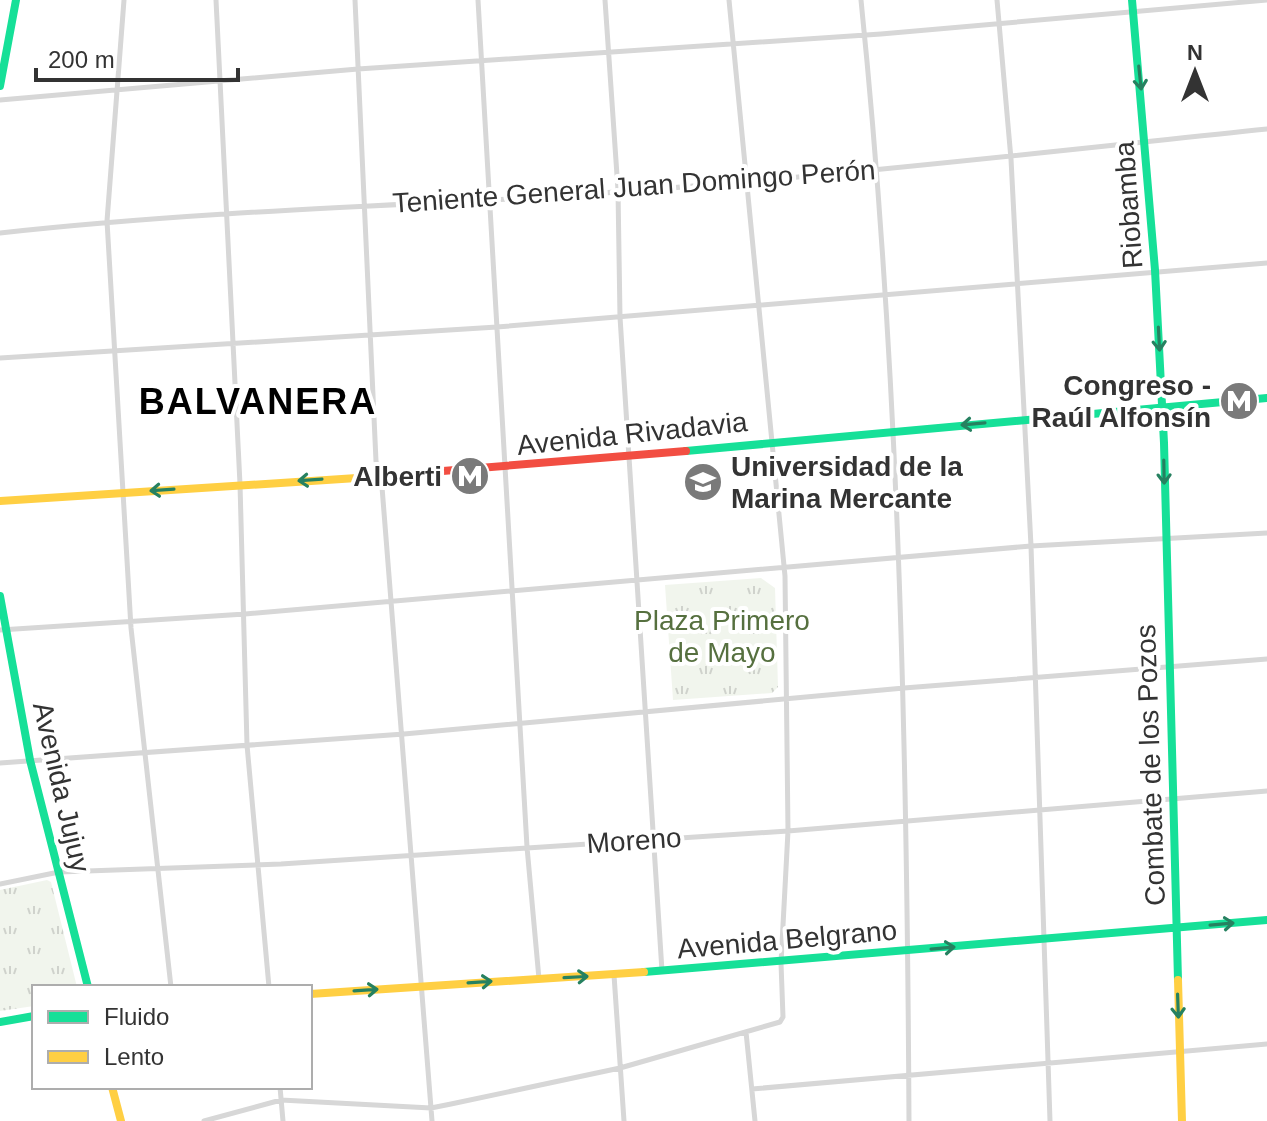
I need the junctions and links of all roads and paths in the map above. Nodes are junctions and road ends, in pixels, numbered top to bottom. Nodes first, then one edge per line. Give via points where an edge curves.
1 (16, 0) edge
2 (124, 0) edge
3 (216, 0) edge
4 (355, 0) edge
5 (478, 0) edge
6 (605, 0) edge
7 (729, 0) edge
8 (861, 0) edge
9 (997, 0) edge
10 (1132, 0) edge
11 (1267, 0) edge
12 (1133, 13) junction
13 (999, 23) junction
14 (864, 35) junction
15 (735, 43) junction
16 (609, 51) junction
17 (482, 60) junction
18 (358, 69) junction
19 (220, 83) junction
20 (0, 86) edge
21 (116, 91) junction
22 (0, 100) edge
23 (1267, 129) edge
24 (1146, 141) junction
25 (1011, 159) junction
26 (875, 169) junction
27 (747, 181) junction
28 (618, 190) junction
29 (491, 200) junction
30 (364, 204) junction
31 (226, 212) junction
32 (107, 221) junction
33 (0, 233) edge
34 (1267, 263) edge
35 (1155, 270) junction
36 (1017, 282) junction
37 (884, 294) junction
38 (760, 305) junction
39 (620, 317) junction
40 (497, 327) junction
41 (371, 333) junction
42 (233, 342) junction
43 (114, 349) junction
44 (0, 358) edge
45 (1267, 398) edge
46 (1162, 407) junction
47 (1024, 419) junction
48 (893, 431) junction
49 (774, 442) junction
50 (630, 455) junction
51 (505, 468) junction
52 (380, 475) junction
53 (240, 484) junction
54 (123, 493) junction
55 (0, 501) edge
56 (1267, 533) edge
57 (1166, 537) junction
58 (1031, 546) junction
59 (899, 557) junction
60 (783, 566) junction
61 (635, 579) junction
62 (512, 590) junction
63 (0, 596) edge
64 (392, 602) junction
65 (245, 614) junction
66 (131, 621) junction
67 (3, 630) edge
68 (1267, 659) edge
69 (1168, 668) junction
70 (1035, 678) junction
71 (904, 688) junction
72 (788, 699) junction
73 (645, 712) junction
74 (520, 723) junction
75 (404, 734) junction
76 (247, 745) junction
77 (145, 752) junction
78 (30, 760) junction
79 (0, 763) edge
80 (1267, 791) edge
81 (1172, 800) junction
82 (1040, 808) junction
83 (905, 822) junction
84 (788, 831) junction
85 (653, 839) junction
86 (527, 847) junction
87 (413, 854) junction
88 (257, 865) junction
89 (156, 869) junction
90 (59, 872) junction
91 (0, 884) edge
92 (1267, 920) edge
93 (1176, 928) junction
94 (1043, 940) junction
95 (906, 951) junction
96 (781, 963) junction
97 (662, 972) junction
98 (614, 975) junction
99 (539, 979) junction
100 (87, 985) edge
101 (171, 985) edge
102 (269, 985) edge
103 (422, 986) junction
104 (312, 994) edge
105 (32, 1016) edge
106 (0, 1022) edge
107 (746, 1032) junction
108 (1267, 1044) edge
109 (1180, 1053) junction
110 (1049, 1063) junction
111 (620, 1068) junction
112 (909, 1077) junction
113 (113, 1089) edge
114 (280, 1089) edge
115 (752, 1089) junction
116 (281, 1100) junction
117 (431, 1108) junction
118 (121, 1121) edge
119 (204, 1121) edge
120 (283, 1121) edge
121 (432, 1121) edge
122 (624, 1121) edge
123 (755, 1121) edge
124 (909, 1121) edge
125 (1050, 1121) edge
126 (1182, 1121) edge

1 - 20 main road
2 - 21 street
3 - 19 street
4 - 18 street
5 - 17 street
6 - 16 street
7 - 15 street
8 - 14 street
9 - 13 street
10 - 12 main road, Riobamba
11 - 12 street
12 - 13 street
12 -> 24 main road, Riobamba
13 - 14 street
13 - 25 street
14 - 15 street
14 - 26 street
15 - 16 street
15 - 27 street
16 - 17 street
16 - 28 street
17 - 18 street
17 - 29 street
18 - 19 street
18 - 30 street
19 - 21 street
19 - 31 street
21 - 22 street
21 - 32 street
23 - 24 street, Teniente General Juan Domingo Perón
24 - 25 street, Teniente General Juan Domingo Perón
24 - 35 main road, Riobamba
25 - 26 street, Teniente General Juan Domingo Perón
25 - 36 street
26 - 27 street, Teniente General Juan Domingo Perón
26 - 37 street
27 - 28 street, Teniente General Juan Domingo Perón
27 - 38 street
28 - 29 street, Teniente General Juan Domingo Perón
28 - 39 street
29 - 30 street, Teniente General Juan Domingo Perón
29 - 40 street
30 - 31 street, Teniente General Juan Domingo Perón
30 - 41 street
31 - 32 street, Teniente General Juan Domingo Perón
31 - 42 street
32 - 33 street, Teniente General Juan Domingo Perón
32 - 43 street
34 - 35 street
35 - 36 street
35 -> 46 main road, Riobamba
36 - 37 street
36 - 47 street
37 - 38 street
37 - 48 street
38 - 39 street
38 - 49 street
39 - 40 street
39 - 50 street
40 - 41 street
40 - 51 street
41 - 42 street
41 - 52 street
42 - 43 street
42 - 53 street
43 - 44 street
43 - 54 street
45 - 46 main road, Avenida Rivadavia
46 - 47 main road, Avenida Rivadavia
46 -> 57 main road, Combate de los Pozos
47 -> 48 main road, Avenida Rivadavia
47 - 58 street
48 - 49 main road, Avenida Rivadavia
48 - 59 street
49 - 50 main road, Avenida Rivadavia
49 - 60 street
50 - 51 main road, Avenida Rivadavia
50 - 61 street
51 - 52 main road, Avenida Rivadavia
51 - 62 street
52 -> 53 main road, Avenida Rivadavia
52 - 64 street
53 -> 54 main road, Avenida Rivadavia
53 - 65 street
54 - 55 main road, Avenida Rivadavia
54 - 66 street
56 - 57 street
57 - 58 street
57 - 69 main road, Combate de los Pozos
58 - 59 street
58 - 70 street
59 - 60 street
59 - 71 street
60 - 61 street
60 - 72 street
61 - 62 street
61 - 73 street
62 - 64 street
62 - 74 street
63 - 67 main road, Avenida Jujuy
64 - 65 street
64 - 75 street
65 - 66 street
65 - 76 street
66 - 67 street
66 - 77 street
67 - 78 main road, Avenida Jujuy
68 - 69 street
69 - 70 street
69 - 81 main road, Combate de los Pozos
70 - 71 street
70 - 82 street
71 - 72 street
71 - 83 street
72 - 73 street
72 - 84 street
73 - 74 street
73 - 85 street
74 - 75 street
74 - 86 street
75 - 76 street
75 - 87 street
76 - 77 street
76 - 88 street
77 - 78 street
77 - 89 street
78 - 79 street
78 - 90 main road, Avenida Jujuy
80 - 81 street, Moreno
81 - 82 street, Moreno
81 - 93 main road, Combate de los Pozos
82 - 83 street, Moreno
82 - 94 street
83 - 84 street, Moreno
83 - 95 street
84 - 85 street, Moreno
84 - 96 street
85 - 86 street, Moreno
85 - 97 street
86 - 87 street, Moreno
86 - 99 street
87 - 88 street, Moreno
87 - 103 street
88 - 89 street, Moreno
88 - 102 street
89 - 90 street, Moreno
89 - 101 street
90 - 91 street, Moreno
90 - 100 main road, Avenida Jujuy
93 -> 92 main road, Avenida Belgrano
93 - 94 main road, Avenida Belgrano
93 -> 109 main road, Combate de los Pozos
95 -> 94 main road, Avenida Belgrano
94 - 110 street
95 - 96 main road, Avenida Belgrano
95 - 112 street
96 - 97 main road, Avenida Belgrano
96 - 107 street via 783,1017
97 - 98 main road, Avenida Belgrano
99 -> 98 main road, Avenida Belgrano
98 - 111 street
103 -> 99 main road, Avenida Belgrano
104 -> 103 main road, Avenida Belgrano
103 - 117 street
105 - 106 main road
107 - 111 street
107 - 115 street
108 - 109 street
109 - 110 street
109 - 126 main road, Combate de los Pozos
110 - 112 street
110 - 125 street
111 - 117 street
111 - 122 street
112 - 115 street
112 - 124 street
113 - 118 main road
114 - 116 street
115 - 123 street
116 - 117 street
116 - 119 street
116 - 120 street
117 - 121 street

